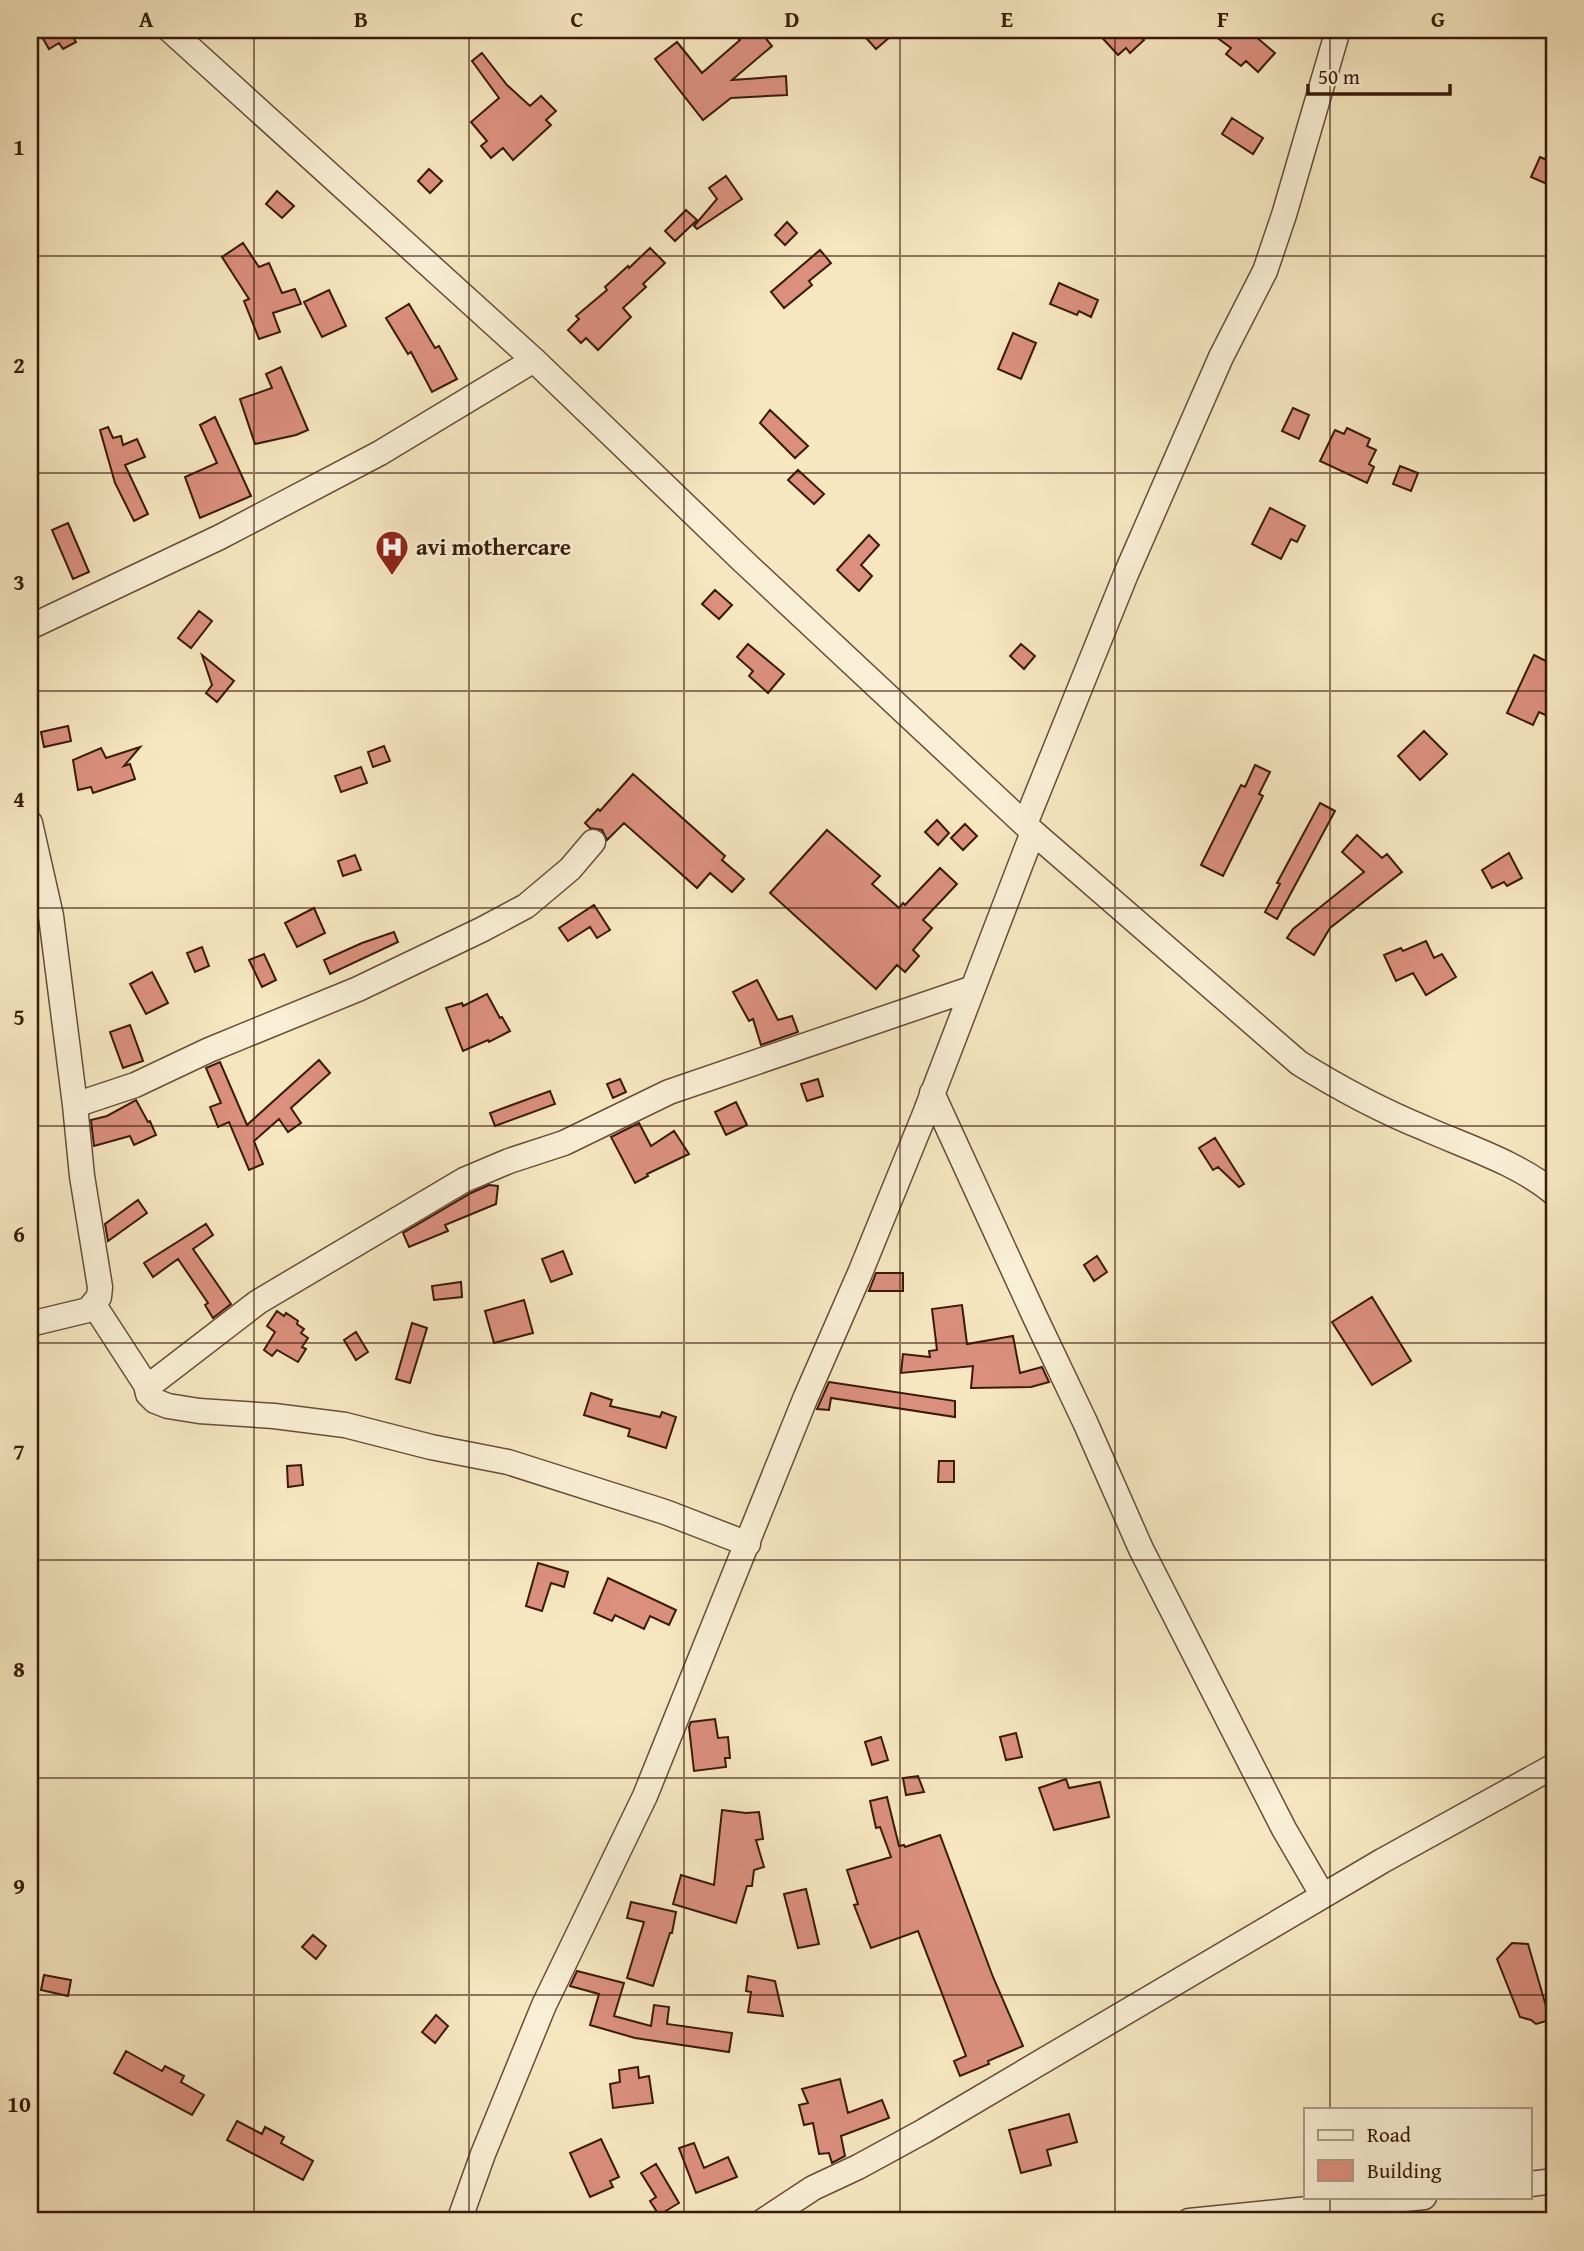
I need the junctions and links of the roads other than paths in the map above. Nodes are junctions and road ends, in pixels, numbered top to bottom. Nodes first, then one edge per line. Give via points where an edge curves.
1 (170, 30) edge
2 (1338, 30) edge
3 (534, 360) junction
4 (30, 627) edge
5 (30, 823) edge
6 (1029, 828) junction
7 (593, 842) dead end
8 (973, 988) junction
9 (932, 1093) junction
10 (75, 1105) junction
11 (1554, 1193) edge
12 (94, 1305) junction
13 (30, 1324) edge
14 (146, 1385) junction
15 (748, 1544) junction
16 (1554, 1766) edge
17 (1323, 1896) junction
18 (1554, 2181) edge
19 (1532, 2184) edge
20 (1414, 2198) edge
21 (459, 2221) edge
22 (763, 2221) edge
23 (1189, 2221) edge

1 - 3 street
2 - 6 street via 1265,271 1221,357 1126,574
3 - 4 street via 380,453 220,537
3 - 6 street
5 - 10 street via 51,916
6 - 8 street
6 - 11 street via 1299,1063 1396,1116 1500,1159
7 - 10 street via 570,869 526,906 483,929 358,989 135,1085
8 - 9 street
8 - 14 street via 669,1092 564,1143 464,1180 258,1302
9 - 15 street
9 - 17 street via 1140,1549
10 - 12 street via 100,1287
12 - 13 street
12 - 14 street
14 - 15 street via 155,1401 168,1406 345,1425 508,1462
15 - 21 street via 645,1796 544,2005
16 - 17 street
17 - 22 street via 925,2132 797,2197
18 - 19 street
20 - 23 street

